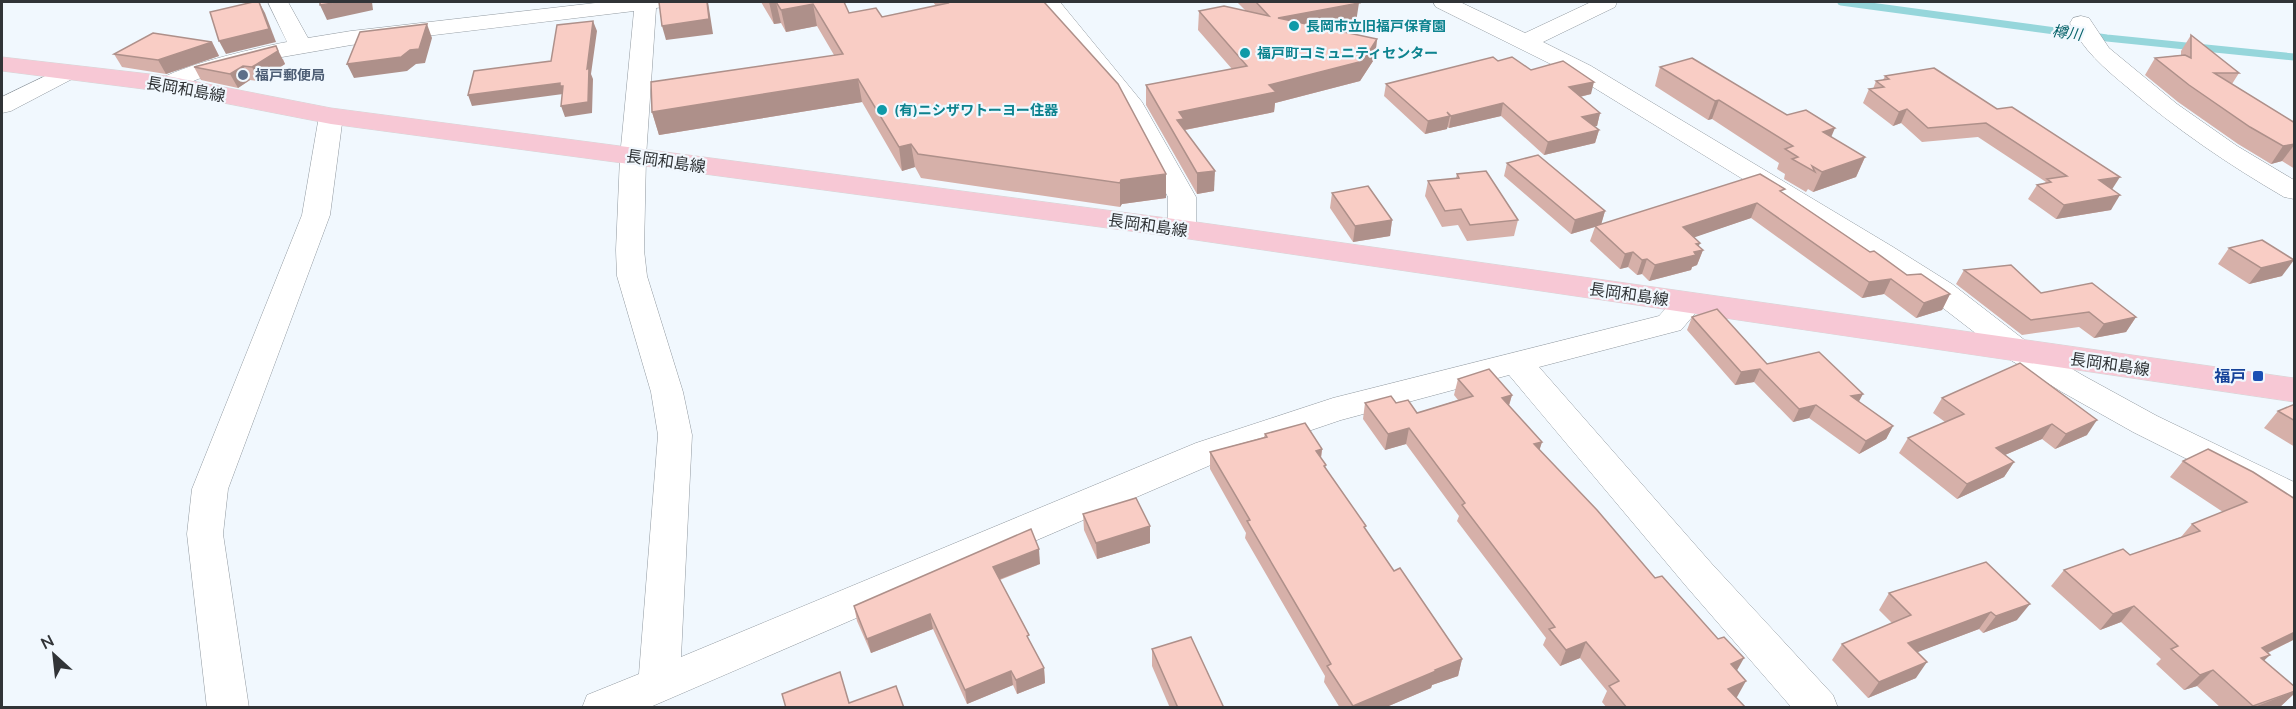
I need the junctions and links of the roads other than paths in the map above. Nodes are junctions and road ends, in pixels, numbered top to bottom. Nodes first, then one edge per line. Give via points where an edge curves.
1 (278, 2) edge
2 (649, 2) edge
3 (1049, 2) edge
4 (1444, 2) edge
5 (1607, 2) edge
6 (2086, 33) dead end
7 (1527, 41) junction
8 (302, 48) junction
9 (2, 65) edge
10 (66, 73) junction
11 (167, 84) junction
12 (2, 106) edge
13 (330, 116) junction
14 (633, 157) junction
15 (2295, 191) edge
16 (1182, 229) junction
17 (1689, 303) junction
18 (2020, 352) junction
19 (1516, 362) junction
20 (2295, 390) edge
21 (2295, 497) edge
22 (659, 683) junction
23 (228, 708) edge
24 (602, 708) edge
25 (1818, 708) edge

1 - 8 street
2 - 8 street via 362,36
2 - 14 street
3 - 16 street via 1130,102 1182,197
4 - 7 street
5 - 7 street
6 - 15 street via 2171,113 2209,141
7 - 18 street via 1644,107 1883,253 1941,291
8 - 11 street via 280,50
9 - 10 main road, 長岡和島線
10 - 11 main road, 長岡和島線
10 - 12 street
11 - 13 main road, 長岡和島線
13 - 14 main road, 長岡和島線
13 - 23 street via 316,214 210,489 205,534
14 - 16 main road, 長岡和島線
14 - 22 street via 632,276 667,392 675,435
16 - 17 main road, 長岡和島線
17 - 18 main road, 長岡和島線
17 - 19 street via 1670,323
18 - 20 main road, 長岡和島線
18 - 21 street via 2145,424
19 - 22 street via 1333,410 1208,452
19 - 25 street
22 - 24 street

